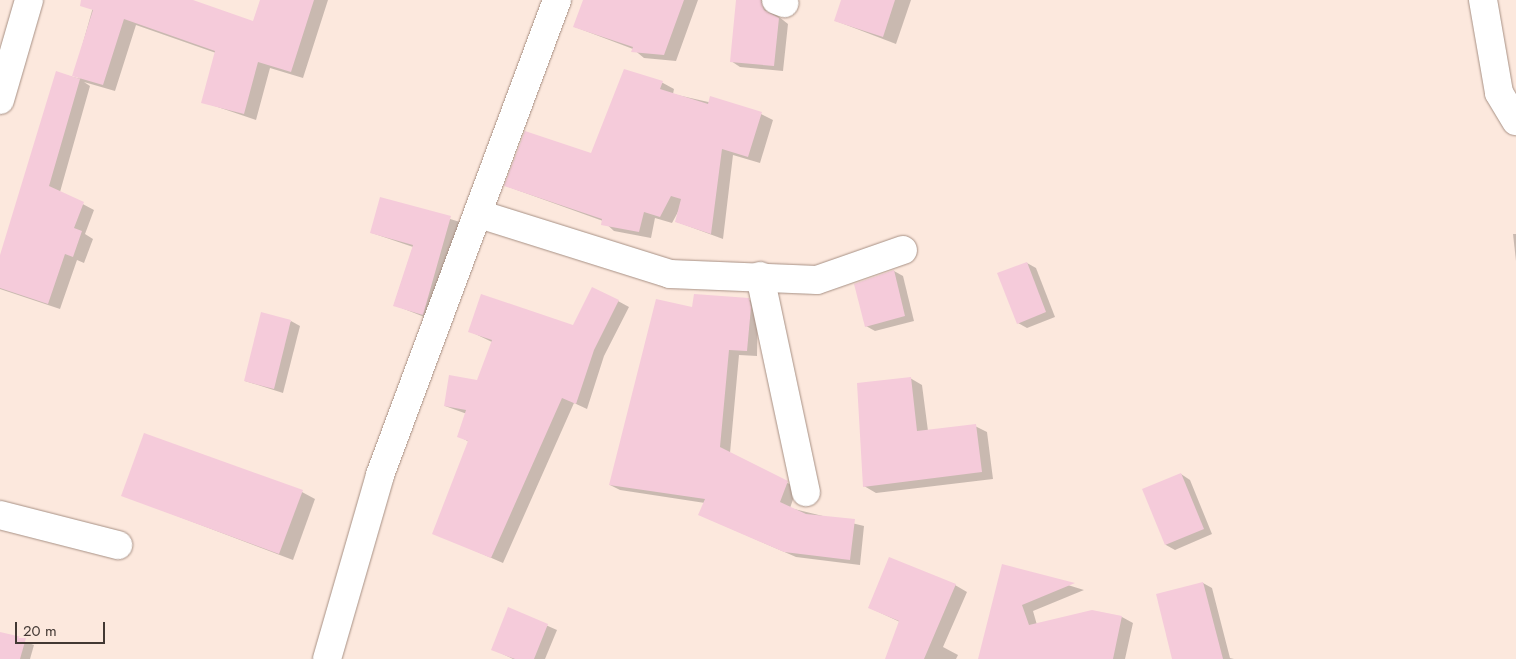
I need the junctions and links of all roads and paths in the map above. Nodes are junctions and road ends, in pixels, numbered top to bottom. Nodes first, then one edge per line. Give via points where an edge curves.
1 (29, 0) edge
2 (557, 0) edge
3 (1483, 0) edge
4 (0, 100) edge
5 (1516, 121) edge
6 (479, 214) junction
7 (904, 250) dead end
8 (760, 276) junction
9 (806, 492) dead end
10 (0, 515) edge
11 (118, 545) dead end
12 (327, 659) edge

1 - 4 street
2 - 6 street
3 - 5 street via 1499,93
6 - 8 street via 670,274
6 - 12 street via 380,475
7 - 8 street via 817,280
8 - 9 street
10 - 11 street

